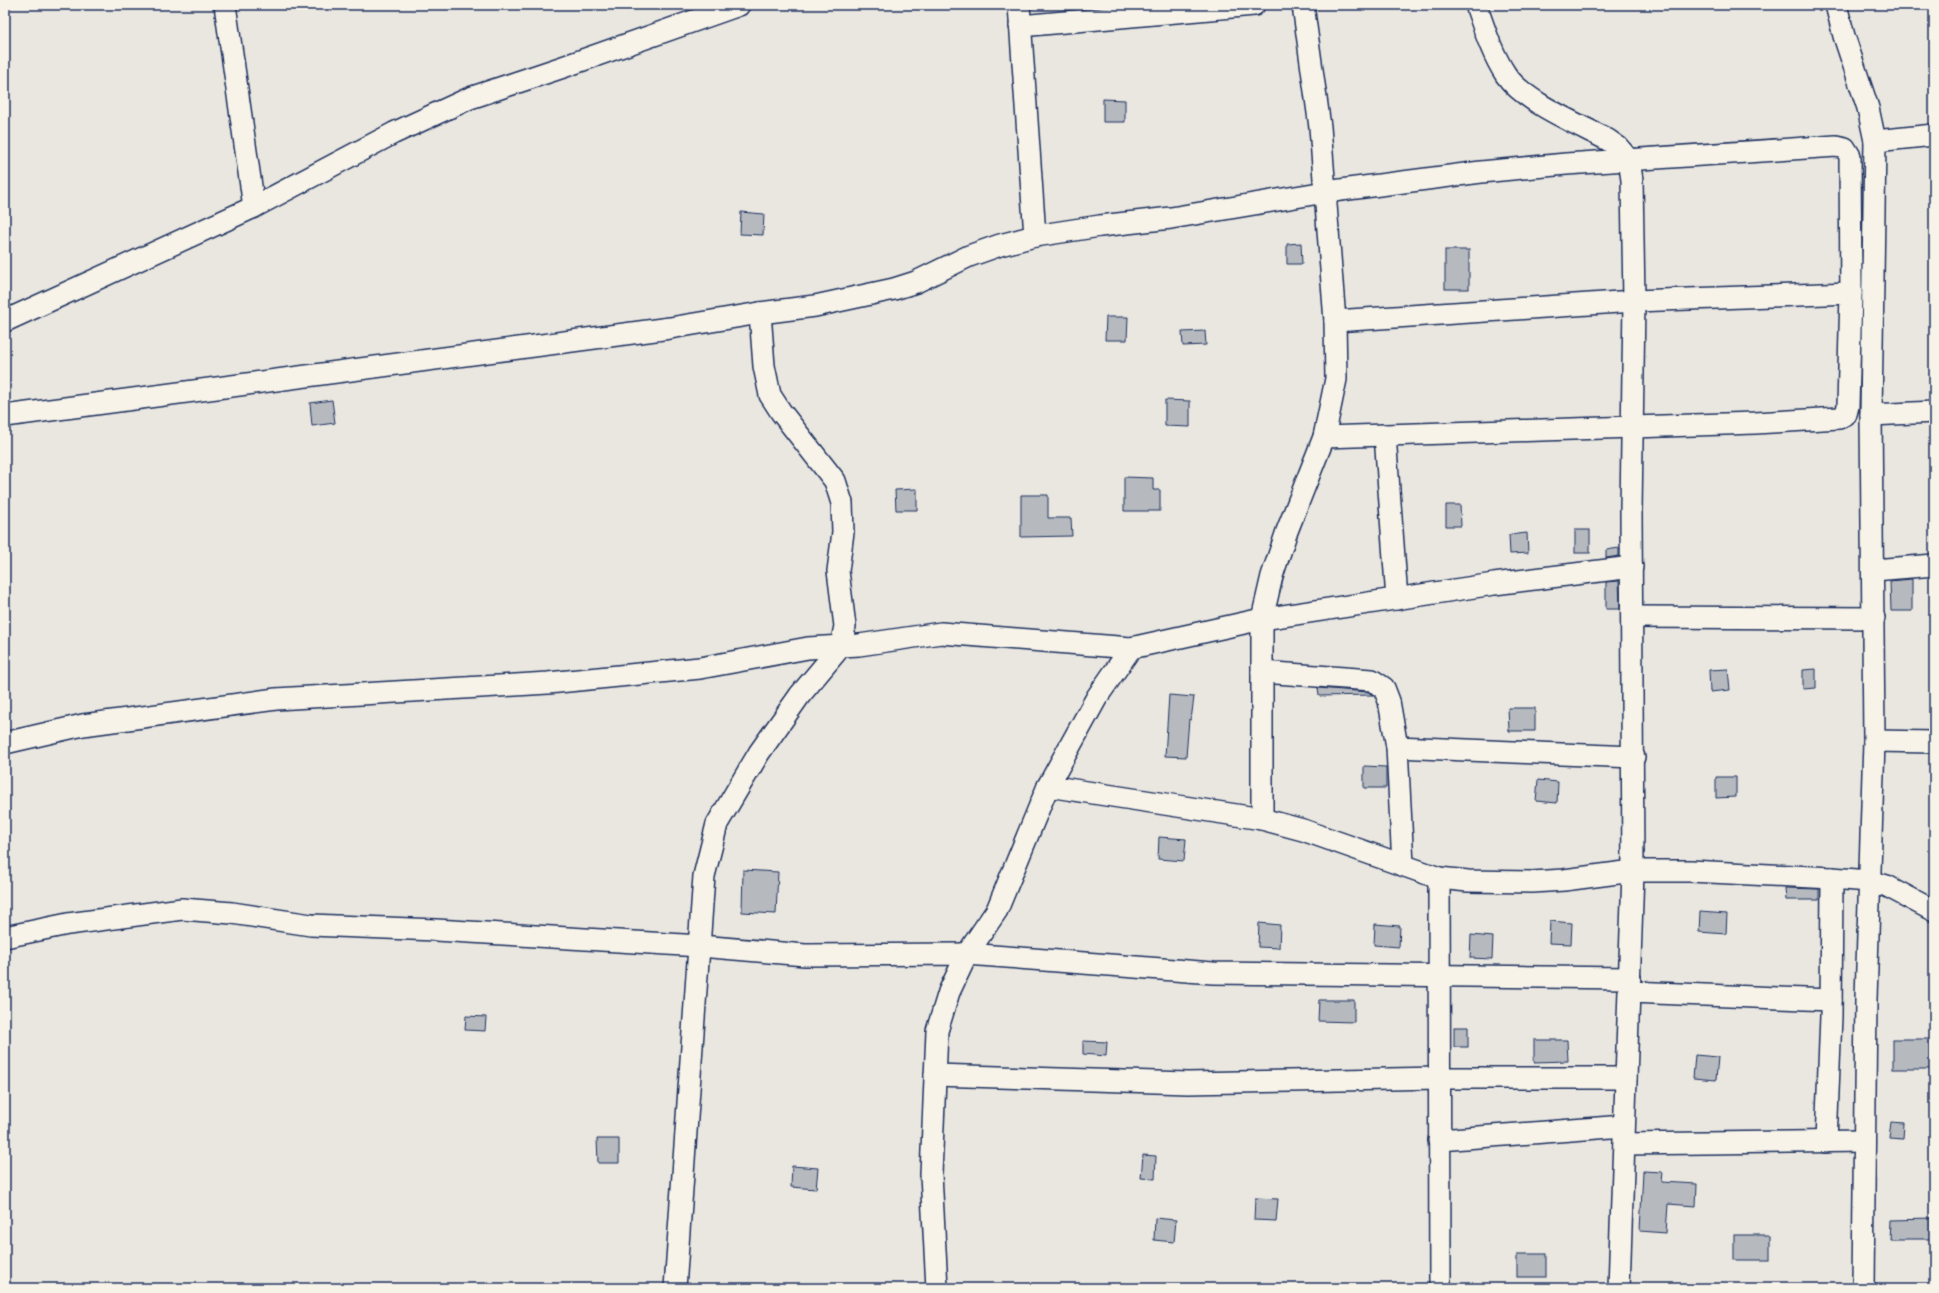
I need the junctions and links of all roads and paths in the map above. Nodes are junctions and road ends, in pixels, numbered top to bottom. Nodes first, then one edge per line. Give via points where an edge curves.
1 (225, 5) edge
2 (739, 5) edge
3 (1019, 5) edge
4 (1254, 5) edge
5 (1304, 5) edge
6 (1476, 5) edge
7 (1836, 5) edge
8 (1020, 26) junction
9 (1934, 135) edge
10 (1875, 141) junction
11 (1629, 160) junction
12 (1325, 192) junction
13 (254, 207) junction
14 (1035, 236) junction
15 (1851, 293) junction
16 (1634, 301) junction
17 (760, 313) junction
18 (1335, 321) junction
19 (5, 322) edge
20 (1934, 412) edge
21 (1871, 415) junction
22 (5, 416) edge
23 (1632, 426) junction
24 (1385, 435) junction
25 (1324, 437) junction
26 (1934, 565) edge
27 (1632, 567) junction
28 (1874, 570) junction
29 (1397, 598) junction
30 (1633, 617) junction
31 (1874, 618) junction
32 (1262, 619) junction
33 (841, 646) junction
34 (1132, 648) junction
35 (1262, 672) junction
36 (1874, 741) junction
37 (1934, 742) edge
38 (5, 743) edge
39 (1397, 747) junction
40 (1634, 757) junction
41 (1048, 786) junction
42 (1262, 820) junction
43 (1403, 865) junction
44 (1633, 871) junction
45 (1439, 878) junction
46 (1832, 878) junction
47 (1869, 881) junction
48 (1934, 910) edge
49 (5, 937) edge
50 (700, 946) junction
51 (967, 954) junction
52 (1439, 976) junction
53 (1630, 985) junction
54 (1831, 1000) junction
55 (935, 1075) junction
56 (1439, 1078) junction
57 (1626, 1078) junction
58 (1624, 1135) junction
59 (1439, 1140) junction
60 (1864, 1141) junction
61 (1826, 1142) junction
62 (675, 1288) edge
63 (937, 1288) edge
64 (1440, 1288) edge
65 (1619, 1288) edge
66 (1863, 1288) edge

1 - 13 street
2 - 13 street via 470,98 394,133
3 - 8 street
4 - 8 street
5 - 12 street via 1319,120
6 - 11 street via 1506,76 1523,92 1544,106 1608,140
7 - 10 street via 1868,108
8 - 14 street
9 - 10 street
10 - 21 street
11 - 12 street via 1481,172
11 - 15 street via 1836,146 1845,148 1850,156
11 - 16 street via 1633,212
12 - 14 street via 1171,218
12 - 18 street
13 - 19 street
14 - 17 street via 969,256 916,282 894,289 815,306
15 - 16 street
15 - 23 street via 1846,414 1839,418 1755,423
16 - 18 street
16 - 23 street
17 - 22 street via 662,329
17 - 33 street via 764,366 770,395 835,481 842,503 843,532 838,571 845,626
18 - 25 street via 1336,379
20 - 21 street
21 - 28 street
23 - 24 street
23 - 27 street
24 - 25 street
24 - 29 street
25 - 32 street via 1287,531 1272,576
26 - 28 street
27 - 29 street
27 - 30 street
28 - 31 street
29 - 32 street
30 - 31 street
30 - 40 street
31 - 36 street
32 - 34 street
32 - 35 street
33 - 34 street via 941,633
33 - 38 street via 808,648 700,668 548,684 276,700 84,725
33 - 50 street via 800,695 759,753 717,824 704,876
34 - 41 street via 1097,697
35 - 39 street via 1372,680 1384,688 1389,701
35 - 42 street
36 - 37 street
36 - 47 street
39 - 40 street
39 - 43 street
40 - 44 street
41 - 42 street
41 - 51 street via 997,910
42 - 43 street via 1303,830
43 - 45 street
44 - 45 street via 1532,882
44 - 46 street via 1749,873
44 - 53 street
45 - 52 street
46 - 47 street
46 - 54 street
47 - 48 street via 1887,886
47 - 60 street
49 - 50 street via 68,924 182,909 232,913 311,926 436,930
50 - 51 street via 806,956
50 - 62 street
51 - 52 street via 1213,974
51 - 55 street via 949,992 937,1031
52 - 53 street
52 - 56 street
53 - 54 street
53 - 57 street
54 - 61 street
55 - 56 street via 1188,1083
55 - 63 street via 931,1174
56 - 57 street
56 - 59 street
57 - 58 street
58 - 59 street
58 - 61 street
58 - 65 street
59 - 64 street
60 - 61 street
60 - 66 street

